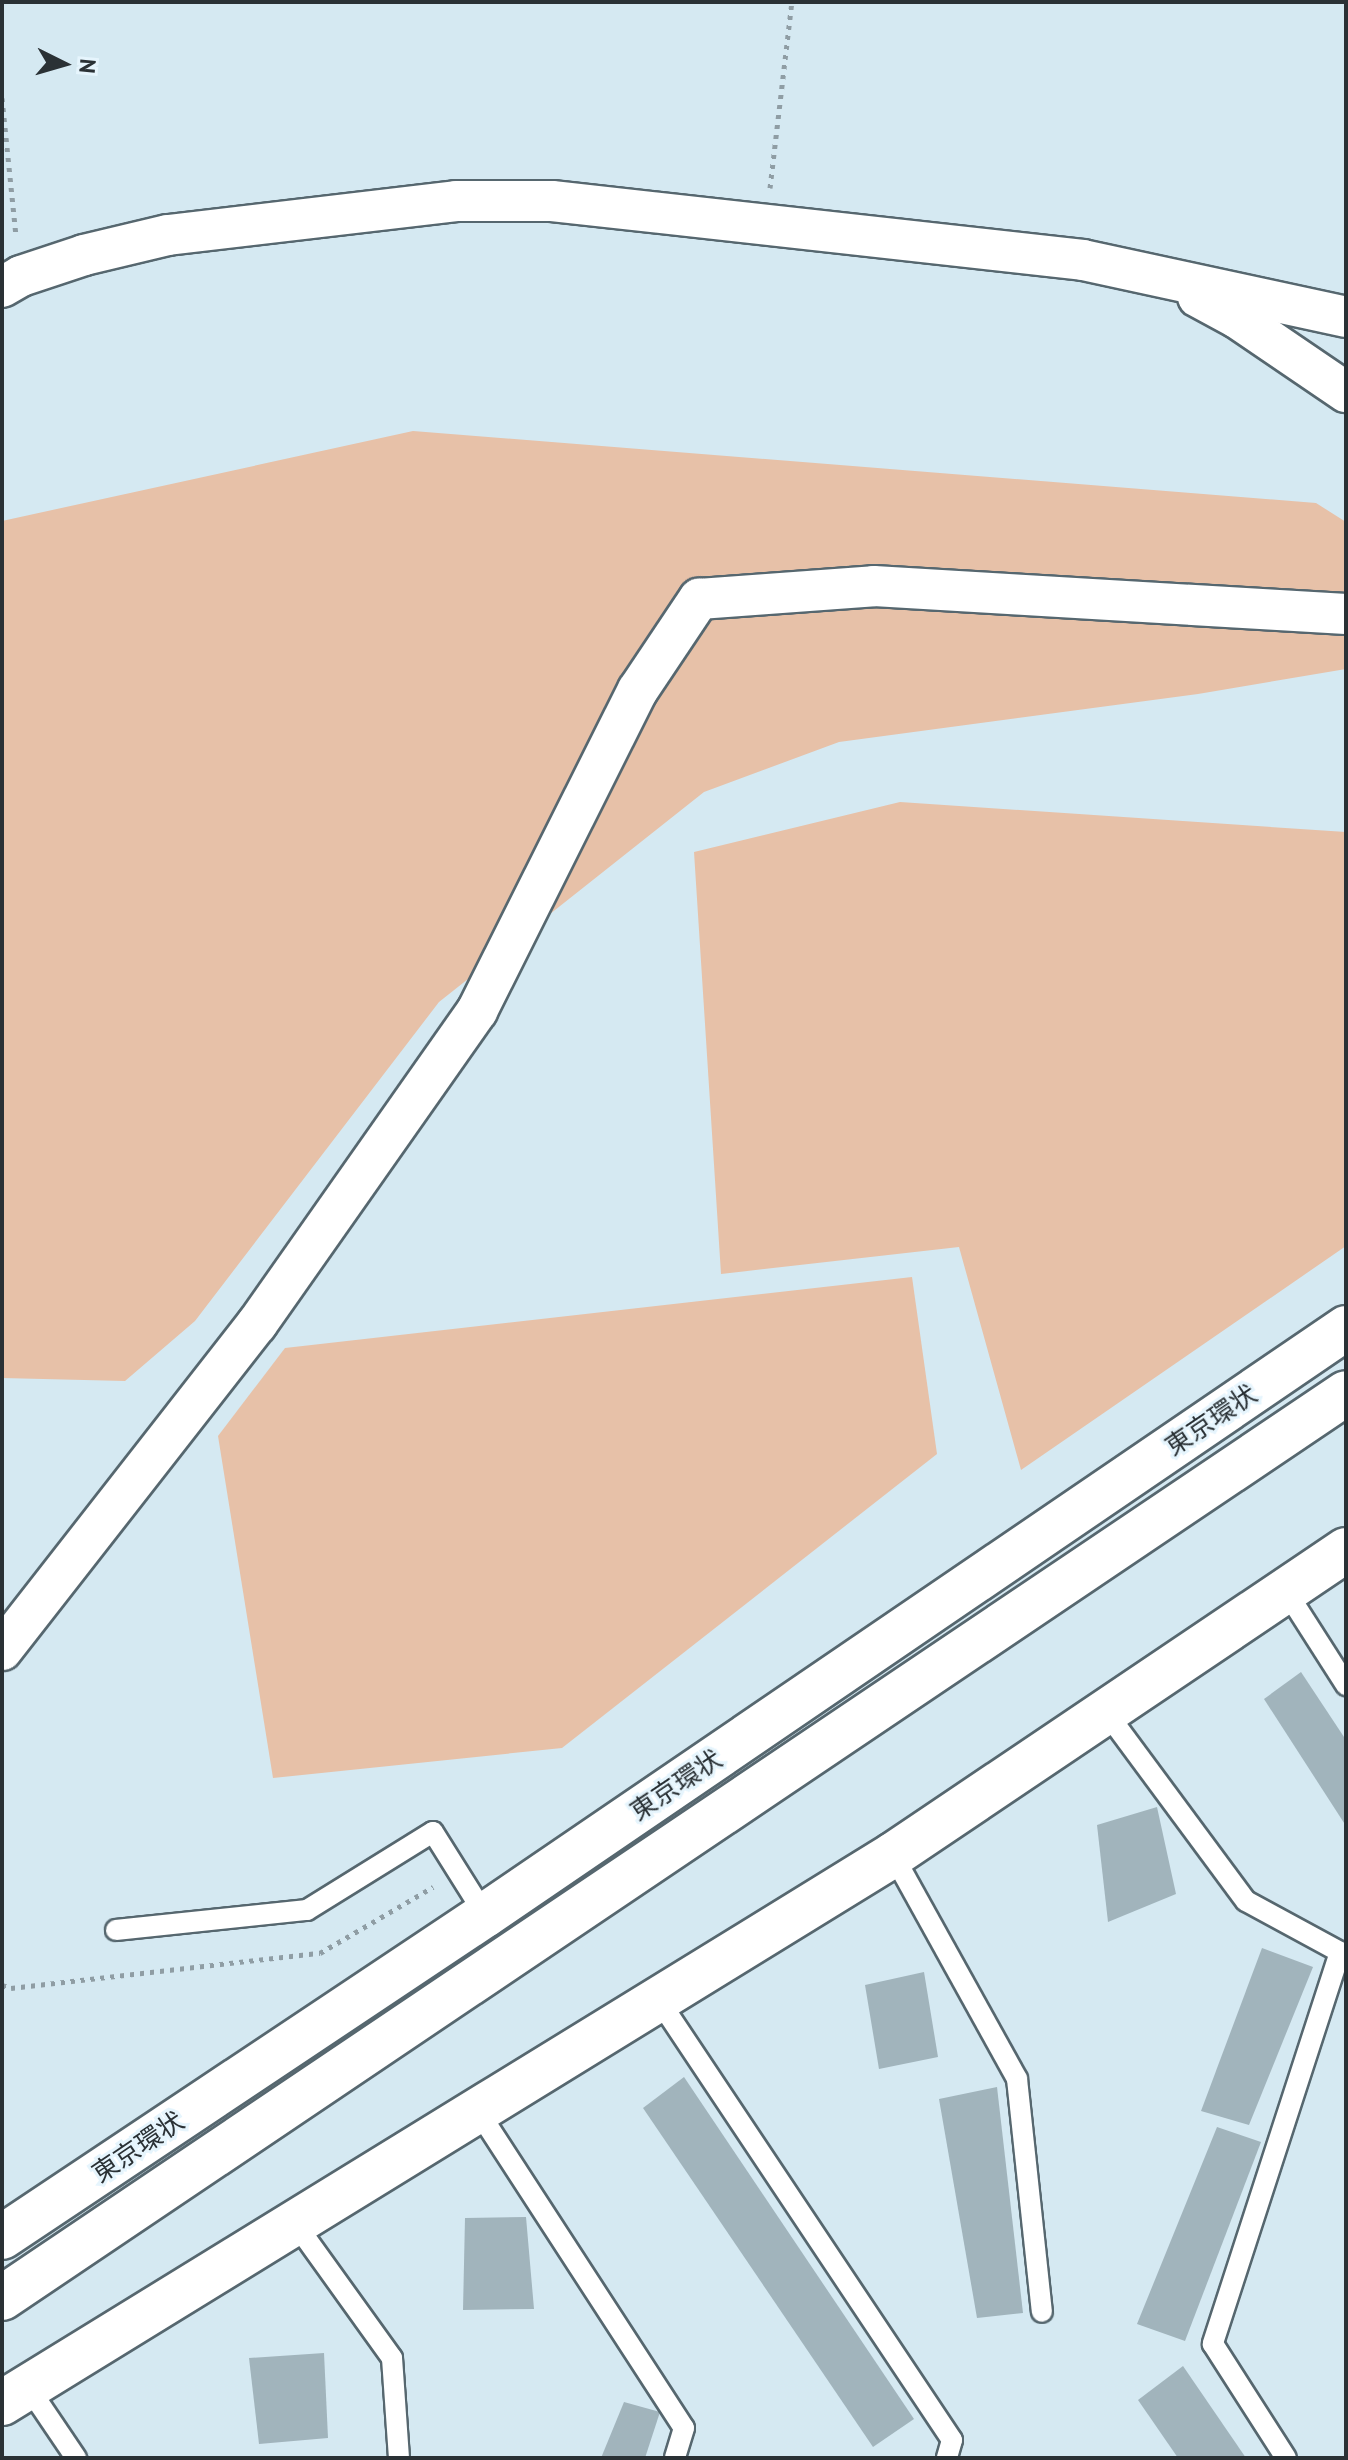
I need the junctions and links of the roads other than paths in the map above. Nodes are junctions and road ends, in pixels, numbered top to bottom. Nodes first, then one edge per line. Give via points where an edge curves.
1 (1165, 279) junction
2 (11, 282) edge
3 (1346, 317) edge
4 (1346, 392) edge
5 (1346, 614) edge
6 (1346, 1328) edge
7 (1346, 1393) edge
8 (1346, 1550) edge
9 (1286, 1591) junction
10 (2, 1650) edge
11 (1346, 1685) edge
12 (1106, 1712) junction
13 (893, 1855) junction
14 (485, 1915) junction
15 (116, 1930) dead end
16 (658, 1999) junction
17 (478, 2111) junction
18 (295, 2223) junction
19 (2, 2237) edge
20 (2, 2298) edge
21 (1042, 2312) dead end
22 (15, 2395) edge
23 (76, 2458) edge
24 (399, 2458) edge
25 (675, 2458) edge
26 (947, 2458) edge
27 (1286, 2458) edge

1 - 2 street via 1083,260 766,222 552,201 456,201 168,235 84,255
1 - 3 street
1 - 4 street via 1237,318
5 - 10 street via 874,586 699,599 638,690 477,1011 257,1324
6 - 14 main road, 東京環状
7 - 20 main road, 東京環状
8 - 9 main road
9 - 11 lane
9 - 12 main road
12 - 13 main road
12 - 27 lane via 1246,1901 1340,1952 1213,2344
13 - 16 main road
13 - 21 lane via 1017,2079
14 - 15 lane via 433,1832 307,1910
14 - 19 main road, 東京環状
16 - 17 main road
16 - 26 lane via 952,2440
17 - 18 main road
17 - 25 lane via 684,2428
18 - 22 main road
18 - 24 lane via 392,2358
22 - 23 lane

